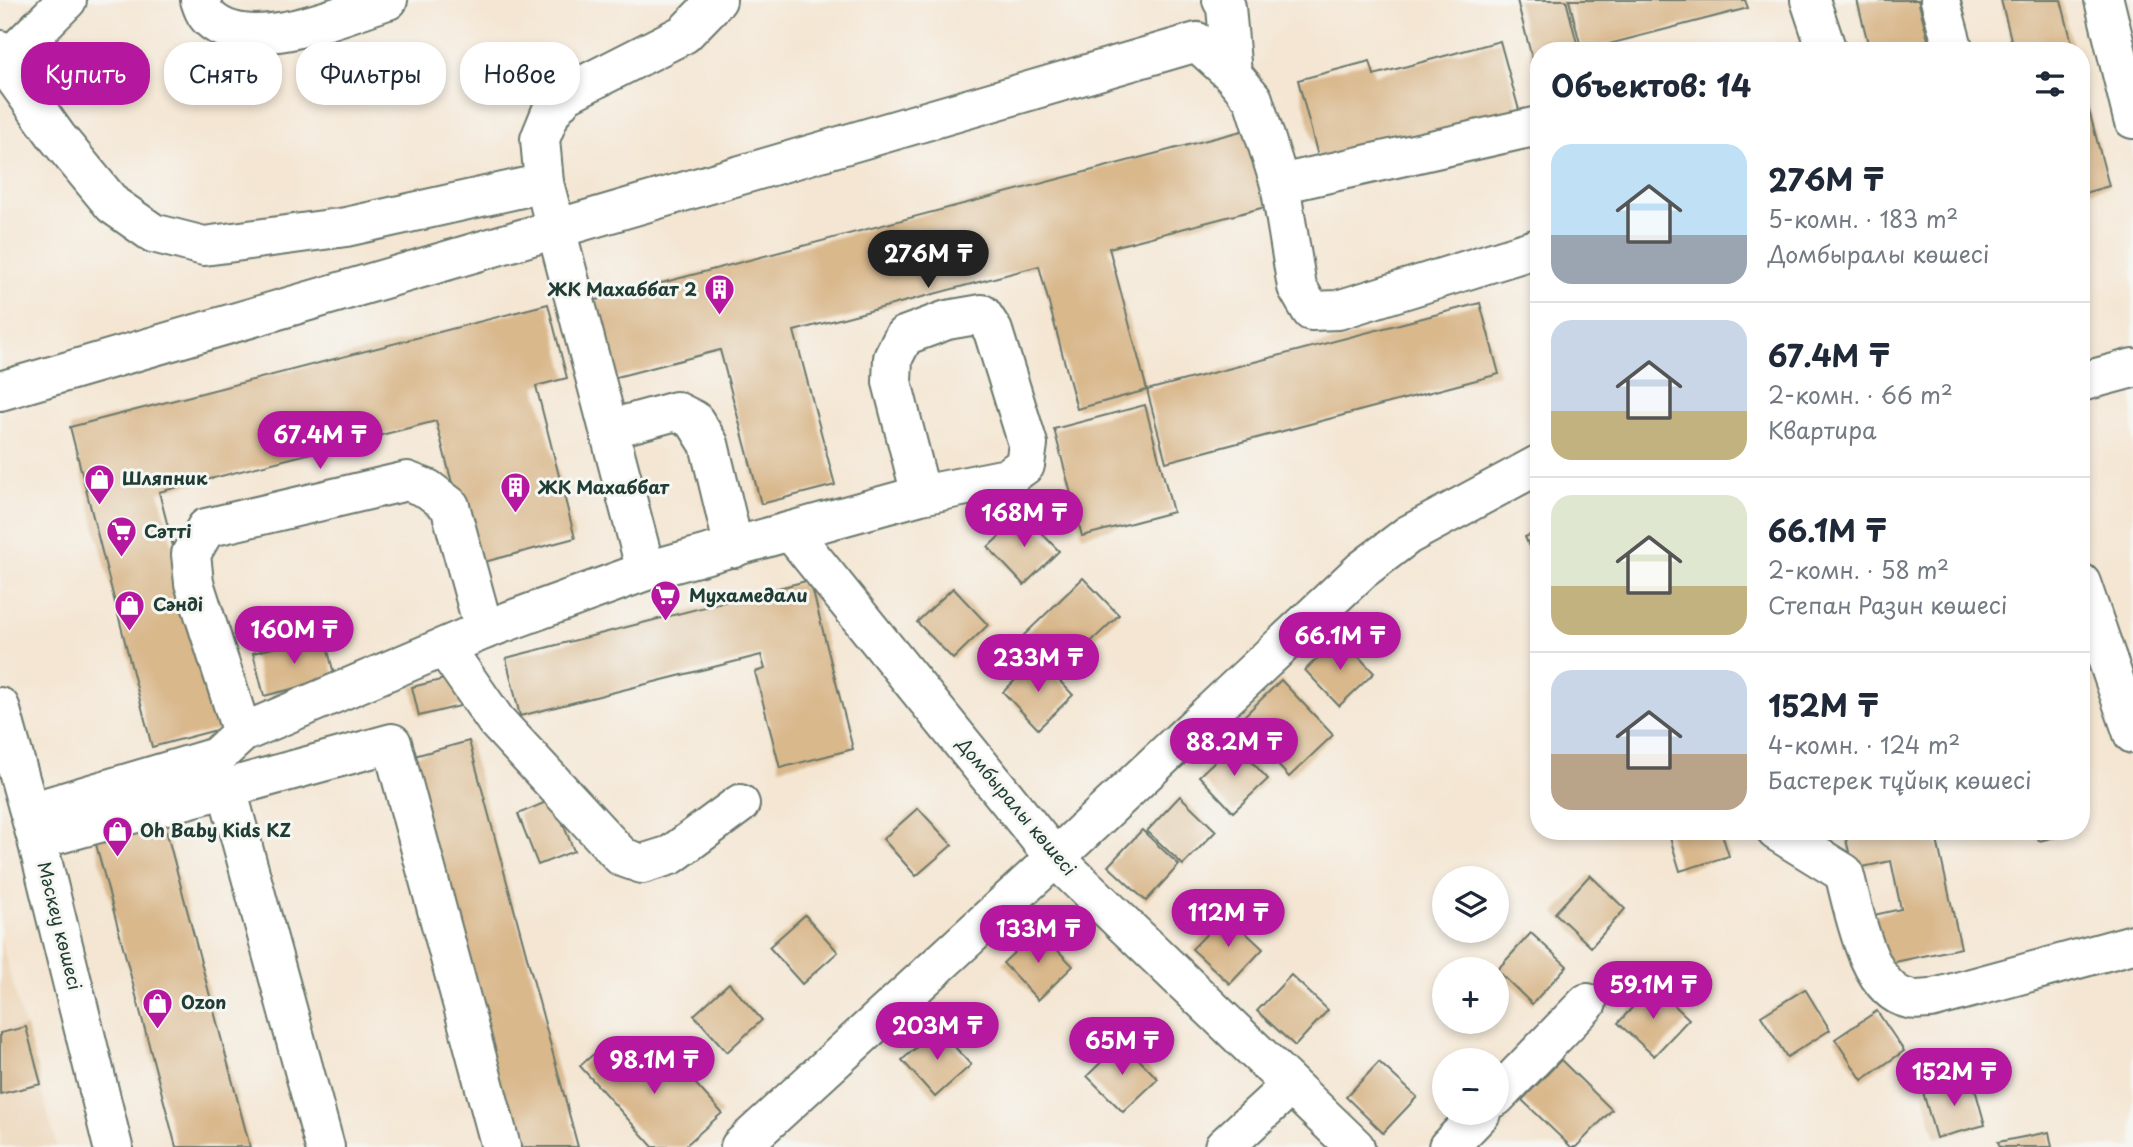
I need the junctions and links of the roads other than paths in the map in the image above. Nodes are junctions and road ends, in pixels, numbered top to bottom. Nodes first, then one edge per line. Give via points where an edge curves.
1 (67, 0) edge
2 (200, 0) edge
3 (388, 0) edge
4 (717, 0) edge
5 (1810, 0) edge
6 (1940, 0) edge
7 (2104, 0) edge
8 (1228, 2) edge
9 (1824, 42) edge
10 (1952, 42) edge
11 (1, 60) edge
12 (1232, 74) junction
13 (2133, 119) edge
14 (1530, 128) edge
15 (544, 183) junction
16 (1280, 184) junction
17 (557, 228) junction
18 (1530, 250) edge
19 (2133, 368) edge
20 (2090, 380) edge
21 (0, 391) edge
22 (610, 429) junction
23 (1530, 469) edge
24 (921, 495) junction
25 (792, 533) junction
26 (734, 548) junction
27 (646, 571) junction
28 (2090, 609) edge
29 (484, 631) junction
30 (444, 648) junction
31 (0, 707) edge
32 (242, 733) junction
33 (2133, 734) edge
34 (227, 789) junction
35 (740, 804) dead end
36 (34, 826) junction
37 (1791, 840) edge
38 (1055, 858) junction
39 (2133, 944) edge
40 (1587, 1003) dead end
41 (1509, 1084) edge
42 (1290, 1086) junction
43 (1469, 1125) edge
44 (113, 1147) edge
45 (325, 1147) edge
46 (501, 1147) edge
47 (740, 1147) edge
48 (1224, 1147) edge
49 (1355, 1147) edge
50 (1448, 1147) edge

1 - 11 street
2 - 3 street via 207,18 224,29 248,35 287,31
4 - 15 street via 684,34 566,94 551,112 540,139
5 - 9 street
6 - 10 street
7 - 13 street
8 - 12 street
11 - 15 street via 113,205 153,233 204,246 346,227
12 - 16 street via 1253,99
12 - 17 street via 1197,42
14 - 16 street
15 - 17 street
16 - 18 street via 1297,287 1311,311 1338,310
17 - 21 street
17 - 22 street
19 - 20 street
22 - 26 street via 676,411 694,420 709,444
22 - 27 street
23 - 38 street via 1408,535 1362,570
24 - 24 street via 1007,478 1025,464 1028,444 993,331 982,314 947,320 904,336 893,358 892,382
24 - 25 street
25 - 26 street
25 - 38 street, Домбыралы көшесі
26 - 27 street
27 - 29 street
28 - 33 street
29 - 30 street
29 - 32 street via 450,506 428,489 407,481 206,528 191,554 194,583
30 - 32 street
30 - 35 street via 496,721 622,857 642,864 671,855
31 - 36 street, Мәскеу көшесі
32 - 36 street via 216,757
34 - 36 street
34 - 45 street
34 - 46 street via 392,743
36 - 44 street, Мәскеу көшесі
37 - 39 street via 1844,873 1873,969 1892,992 1909,999 1931,999
38 - 42 street, Домбыралы көшесі
38 - 47 street
40 - 41 street
42 - 48 street
42 - 49 street, Домбыралы көшесі
43 - 50 street

